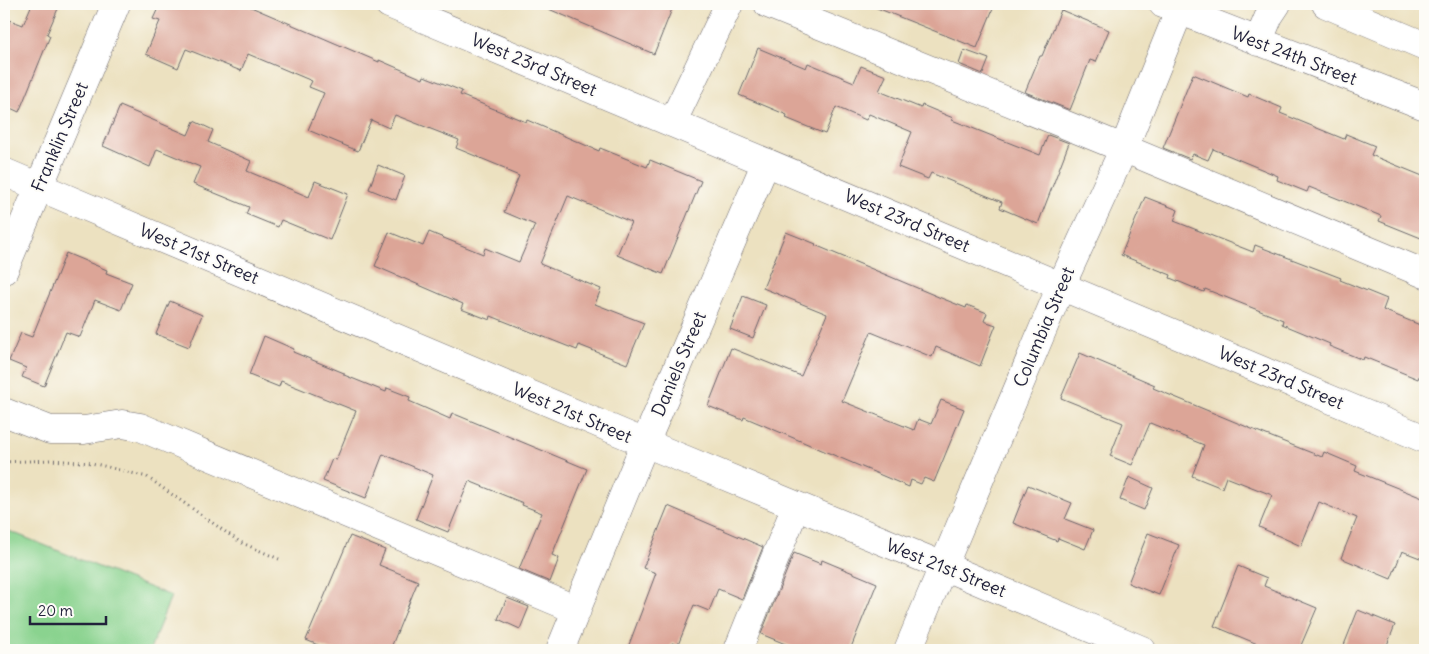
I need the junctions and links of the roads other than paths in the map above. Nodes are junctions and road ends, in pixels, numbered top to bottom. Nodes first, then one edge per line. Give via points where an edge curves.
1 (116, 4) edge
2 (389, 4) edge
3 (729, 4) edge
4 (768, 4) edge
5 (1277, 4) edge
6 (1326, 4) edge
7 (1175, 6) edge
8 (1258, 42) junction
9 (1425, 46) edge
10 (1425, 106) edge
11 (672, 123) junction
12 (1124, 148) junction
13 (766, 162) junction
14 (4, 172) edge
15 (40, 187) junction
16 (4, 270) edge
17 (1425, 274) edge
18 (1061, 286) junction
19 (4, 412) edge
20 (1425, 439) edge
21 (645, 443) junction
22 (796, 506) junction
23 (943, 566) junction
24 (577, 610) junction
25 (1087, 639) edge
26 (560, 650) edge
27 (738, 650) edge
28 (908, 650) edge
29 (1142, 650) edge

1 - 15 street, Franklin Street
2 - 11 street, West 23rd Street
3 - 11 street
4 - 12 street
5 - 8 street
6 - 9 street
7 - 8 street, West 24th Street
7 - 12 street, Columbia Street
8 - 10 street, West 24th Street
11 - 13 street, West 23rd Street
12 - 17 street
12 - 18 street, Columbia Street
13 - 18 street, West 23rd Street
13 - 21 street, Daniels Street
14 - 15 street, West 21st Street
15 - 16 street, Franklin Street
15 - 21 street, West 21st Street
18 - 20 street, West 23rd Street
18 - 23 street, Columbia Street
19 - 24 street via 50,430 84,430 122,424 140,427
21 - 22 street, West 21st Street
21 - 24 street, Daniels Street
22 - 23 street, West 21st Street
22 - 27 street
23 - 25 street, West 21st Street
23 - 28 street, Columbia Street
24 - 26 street, Daniels Street
25 - 29 street, West 21st Street

